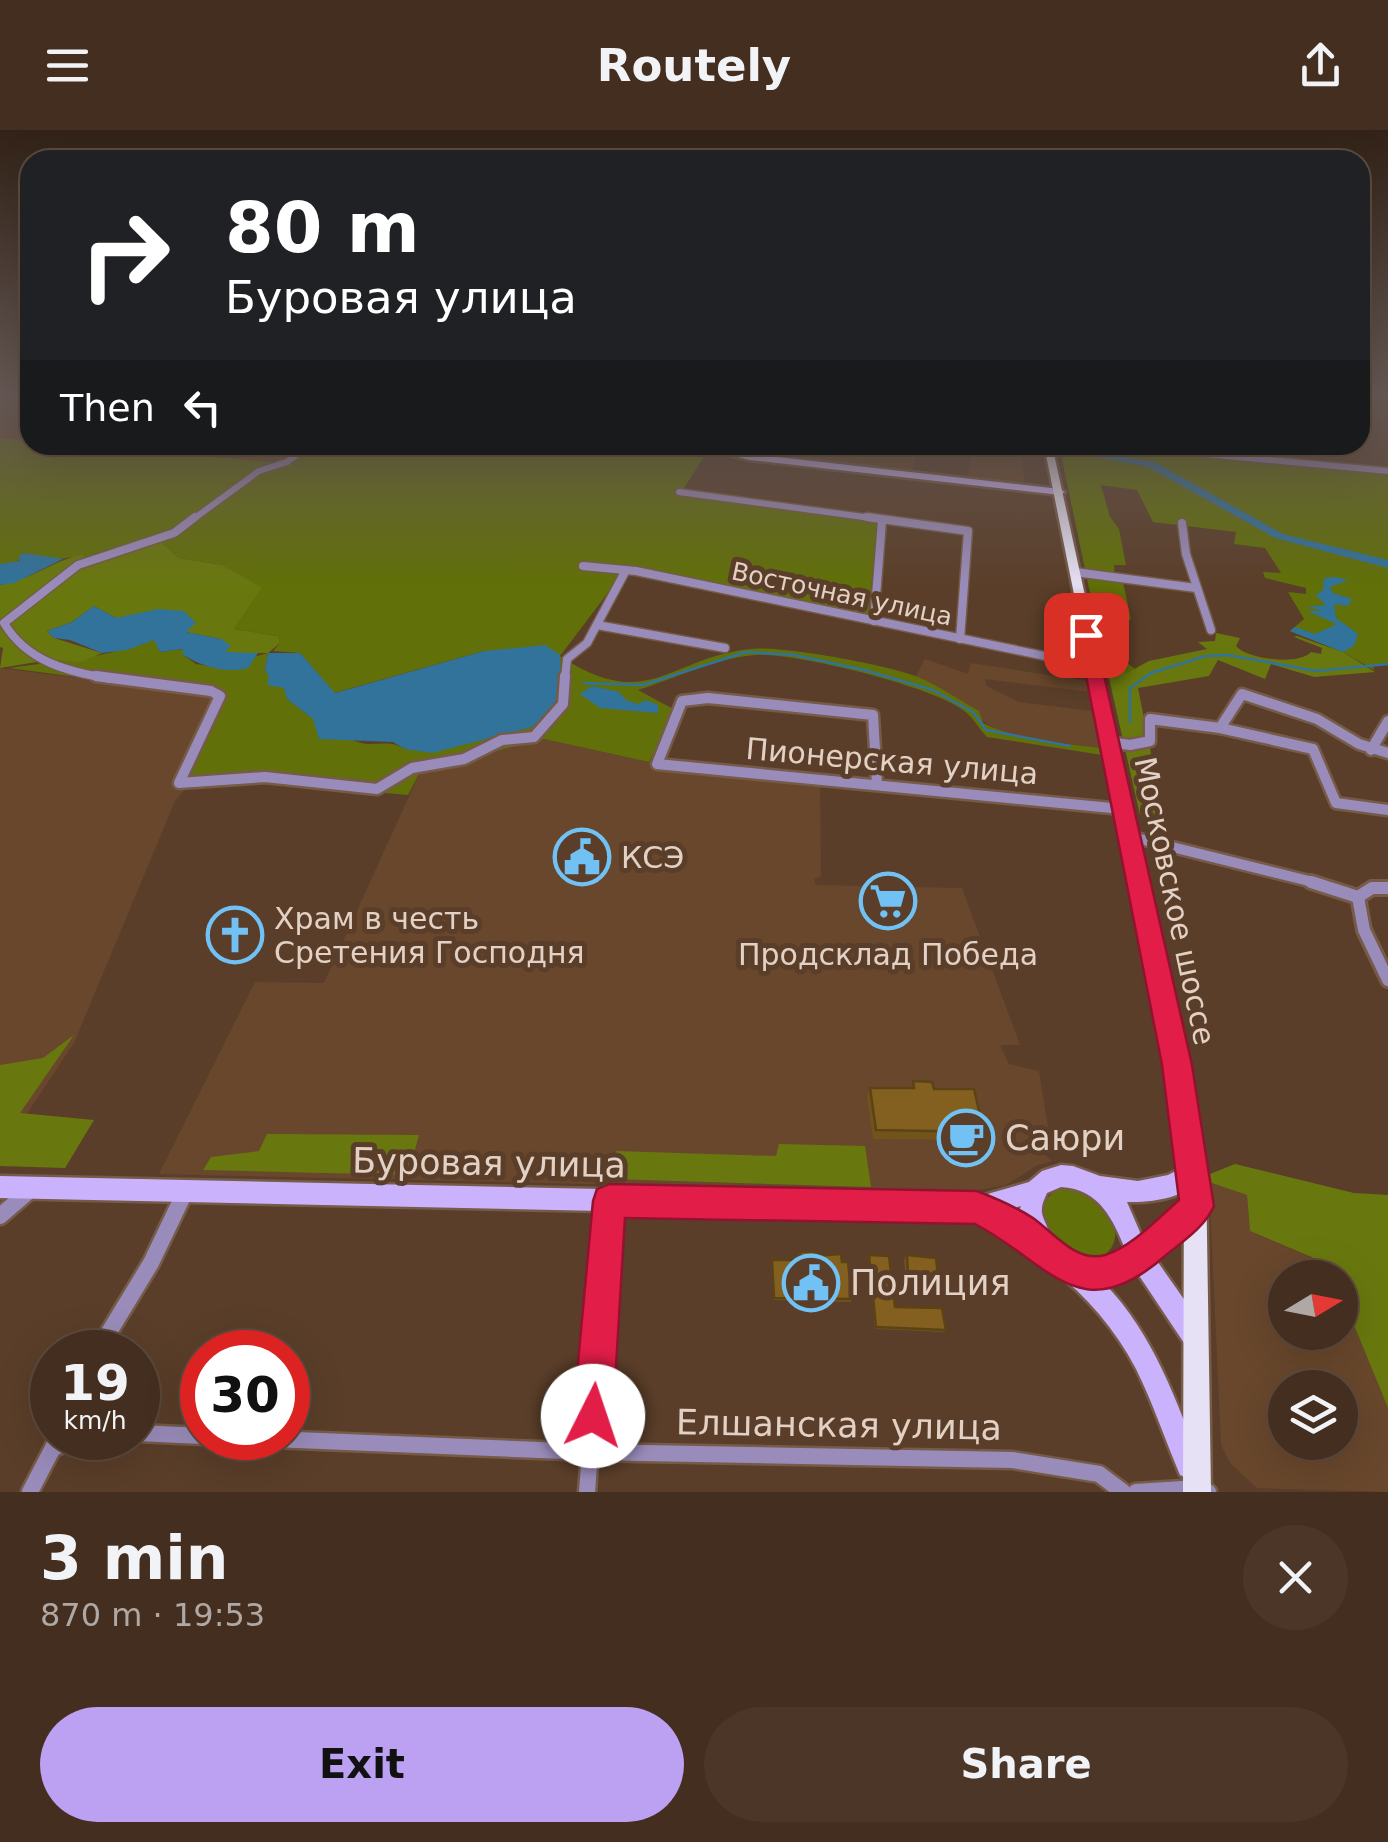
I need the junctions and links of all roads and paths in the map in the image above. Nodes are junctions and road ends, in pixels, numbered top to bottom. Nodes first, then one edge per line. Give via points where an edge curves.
1 (290, 460) edge
2 (764, 460) edge
3 (1051, 460) edge
4 (1259, 460) edge
5 (1388, 472) edge
6 (679, 492) dead end
7 (1060, 492) junction
8 (882, 520) junction
9 (1182, 523) dead end
10 (582, 566) dead end
11 (626, 570) junction
12 (1075, 572) junction
13 (1196, 588) junction
14 (874, 621) junction
15 (597, 625) junction
16 (1212, 630) dead end
17 (960, 639) junction
18 (725, 648) dead end
19 (1092, 666) junction
20 (1388, 721) edge
21 (1220, 728) junction
22 (1108, 742) junction
23 (1371, 750) junction
24 (1388, 754) edge
25 (878, 785) junction
26 (1122, 809) junction
27 (1388, 810) edge
28 (1128, 836) junction
29 (1388, 888) edge
30 (1358, 898) junction
31 (1388, 980) edge
32 (1195, 1172) junction
33 (1097, 1186) junction
34 (0, 1187) edge
35 (32, 1188) junction
36 (1034, 1191) junction
37 (185, 1192) junction
38 (609, 1201) junction
39 (1197, 1206) junction
40 (977, 1208) junction
41 (0, 1216) edge
42 (1134, 1245) junction
43 (1046, 1250) junction
44 (1068, 1268) junction
45 (110, 1330) edge
46 (1197, 1340) junction
47 (310, 1441) edge
48 (590, 1452) junction
49 (47, 1460) edge
50 (1201, 1491) edge
51 (30, 1492) edge
52 (587, 1492) edge
53 (1123, 1492) edge
54 (1136, 1492) edge

1 - 15 street via 259,471 198,518 150,542 78,565 4,622 7,634 43,664 220,696 179,783 266,777 377,789 412,768 534,737 563,704 567,659
2 - 7 main road
3 - 7 main road, Московское шоссе
4 - 5 street
6 - 8 street
7 - 12 main road, Московское шоссе
8 - 14 street
8 - 17 street via 968,531
9 - 13 street via 1183,554
10 - 11 street, Восточная улица
11 - 14 street, Восточная улица
11 - 15 street
12 - 13 street
12 - 19 main road, Московское шоссе
13 - 16 street via 1206,600
14 - 17 street, Восточная улица
15 - 18 street
17 - 19 street, Восточная улица
19 - 22 main road, Московское шоссе
20 - 23 street
21 - 22 street, Московское шоссе via 1150,719 1150,741
21 - 23 street via 1242,694 1316,718
21 - 27 street, Московское шоссе via 1313,749 1336,803
22 - 26 main road, Московское шоссе
23 - 24 street
25 - 25 street, Пионерская улица via 657,764 682,701 708,698 873,715
25 - 26 street, Пионерская улица
26 - 28 main road, Московское шоссе
28 - 30 street
28 - 32 main road, Московское шоссе
29 - 30 street via 1372,888
30 - 31 street via 1365,938
32 - 33 main road, Буровая улица via 1156,1192
32 - 39 main road, Московское шоссе
33 - 36 main road, Буровая улица via 1061,1175
33 - 42 main road via 1121,1212
34 - 35 main road, Буровая улица
35 - 37 main road, Буровая улица
35 - 41 street
36 - 40 main road, Буровая улица
36 - 43 main road via 1031,1219
37 - 38 main road, Буровая улица
37 - 45 street
38 - 40 main road, Буровая улица
38 - 48 street
39 - 42 main road
39 - 46 main road, Московское шоссе
40 - 43 main road, Буровая улица
42 - 44 main road via 1116,1268 1090,1274
42 - 46 main road
43 - 44 main road, Буровая улица
44 - 50 main road, Буровая улица via 1135,1342
46 - 50 main road, Московское шоссе
47 - 48 street, Елшанская улица
48 - 52 street
48 - 53 street, Елшанская улица via 1012,1460 1099,1474
49 - 51 street
50 - 54 street

